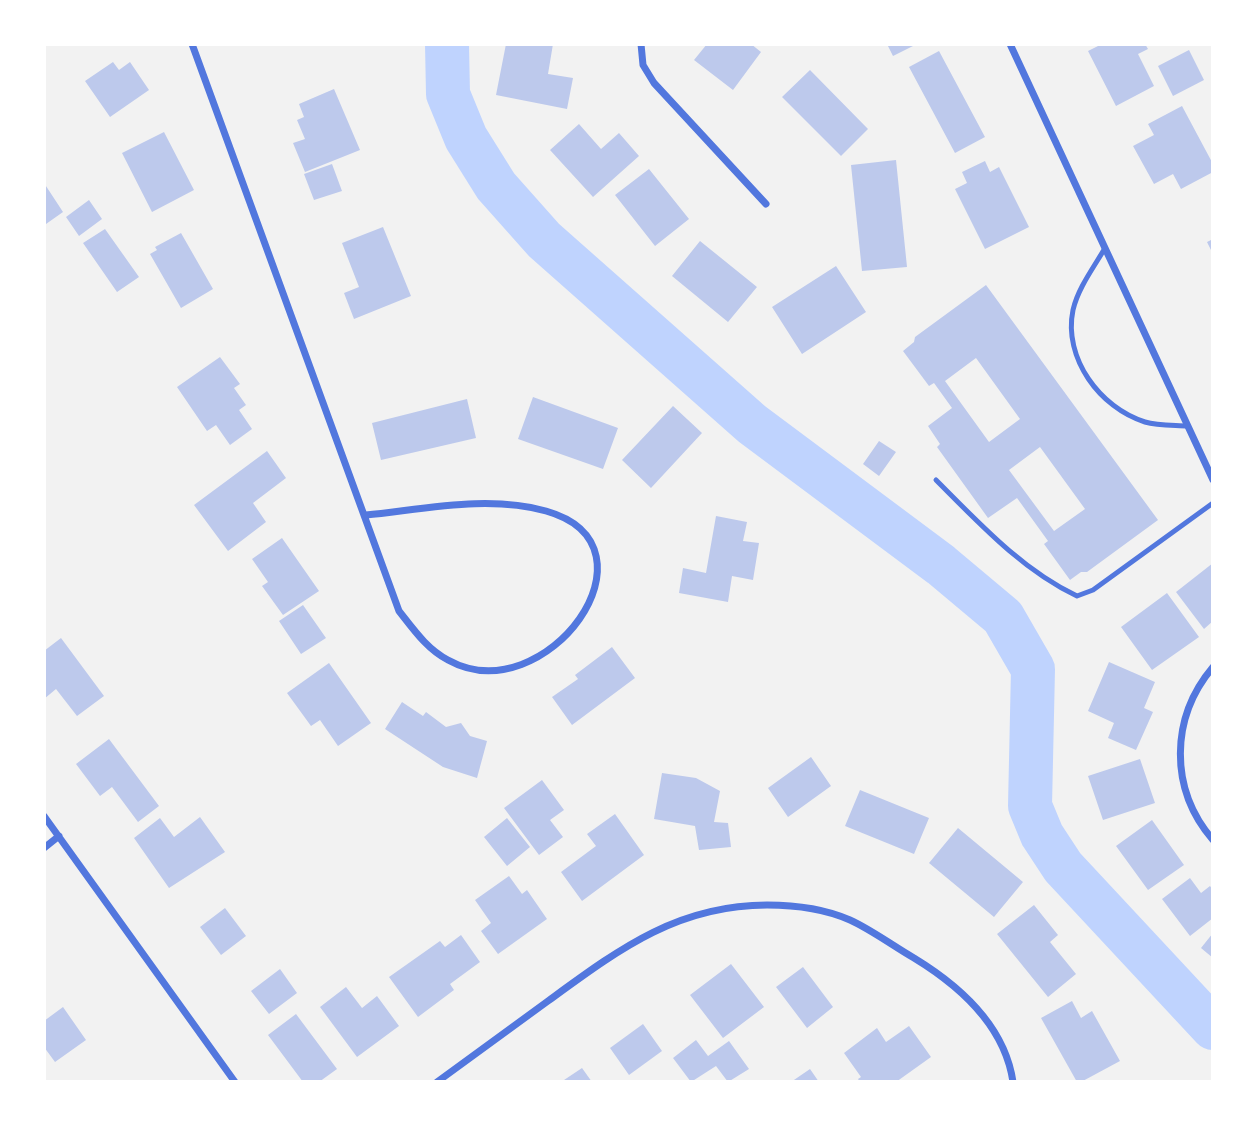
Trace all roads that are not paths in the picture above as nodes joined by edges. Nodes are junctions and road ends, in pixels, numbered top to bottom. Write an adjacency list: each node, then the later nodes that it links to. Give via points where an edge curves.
1 (192, 44): 10 (street)
2 (641, 44): 4 (street, via 643,65 654,83)
3 (1010, 44): 5 (street)
4 (766, 204)
5 (1105, 248): 6 (street); 6 (lane, via 1073,310 1077,358 1092,384 1117,409 1146,423)
6 (1188, 426): 8 (street)
7 (936, 480): 9 (lane, via 991,535 1052,584 1077,596 1093,590)
8 (1213, 480)
9 (1213, 503)
10 (366, 515): 10 (street, via 487,503 547,512 568,520 586,537 597,558 599,580 589,605 566,635 542,655 496,671 449,661 425,644 399,611)
11 (1213, 667): 14 (street, via 1187,705 1180,764 1191,806)
12 (44, 816): 13 (street)
13 (59, 836): 15 (street); 16 (street)
14 (1213, 840)
15 (44, 848)
16 (235, 1082)
17 (437, 1082): 18 (street, via 632,942 721,907 783,905 850,920 924,964 969,1000 995,1030 1010,1060)
18 (1013, 1082)

